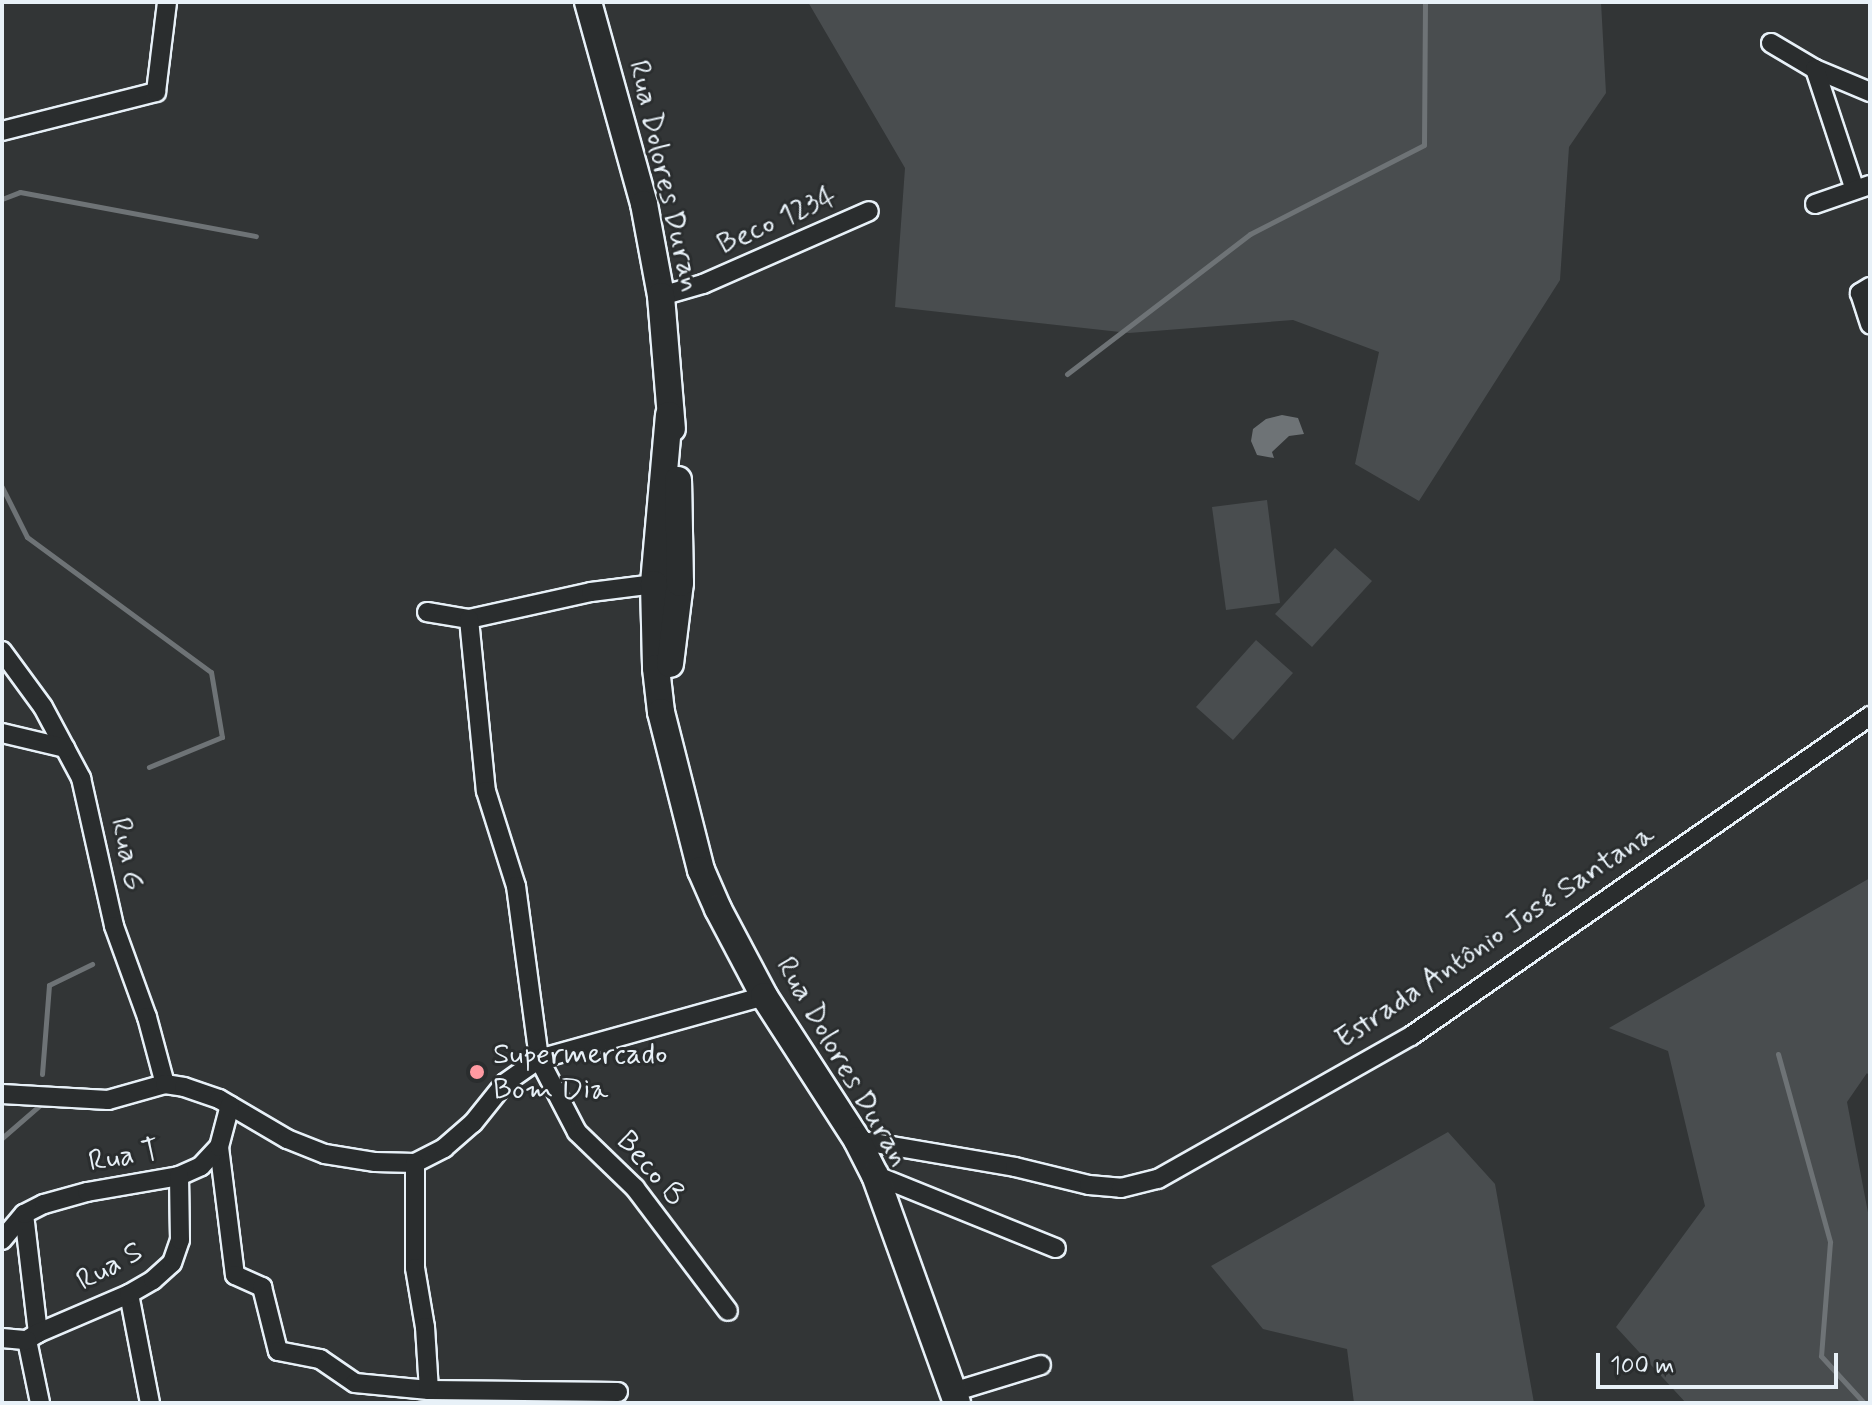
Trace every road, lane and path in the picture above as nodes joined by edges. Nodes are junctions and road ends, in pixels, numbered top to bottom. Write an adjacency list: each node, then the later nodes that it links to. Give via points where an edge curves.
1 (167, 2): 6 (street, via 156,92)
2 (588, 2): 11 (street, Rua Dolores Duran, via 644,204)
3 (1771, 43): 4 (street)
4 (1815, 69): 5 (street); 7 (street)
5 (1870, 92)
6 (2, 131)
7 (1863, 188): 8 (street)
8 (1815, 204)
9 (869, 211): 11 (street, Beco 1234, via 703,284)
10 (1870, 287): 12 (street, via 1860,293)
11 (661, 296): 13 (street, Rua Dolores Duran)
12 (1870, 324)
13 (671, 582): 15 (street, via 591,592); 20 (street, Rua Dolores Duran, via 656,668 661,712 701,870)
14 (427, 612): 15 (street)
15 (469, 619): 21 (street, Beco B, via 486,791 512,863)
16 (2, 651): 19 (street, Rua G, via 24,676)
17 (1870, 716): 25 (street, Estrada Antônio José Santana, via 1411,1036 1158,1179 1121,1188 1089,1185)
18 (2, 733): 19 (street)
19 (65, 748): 22 (street, Rua G, via 81,778 118,940)
20 (764, 996): 21 (street); 25 (street, Rua Dolores Duran)
21 (539, 1059): 27 (street, via 505,1083 473,1123 444,1148); 34 (street, Beco B, via 577,1132 635,1188)
22 (165, 1084): 23 (street, via 108,1100); 24 (street)
23 (2, 1094)
24 (230, 1105): 26 (street); 27 (street, via 287,1139 325,1154)
25 (857, 1140): 28 (street, Rua Dolores Duran)
26 (219, 1147): 29 (street, Rua T, via 201,1166); 38 (street, via 235,1275 262,1287 278,1351 320,1359 355,1383)
27 (415, 1163): 38 (street, via 415,1268)
28 (875, 1175): 32 (street); 40 (street, Rua Dolores Duran)
29 (179, 1176): 30 (street, Rua T, via 87,1192); 33 (street, Rua S, via 180,1240 172,1263)
30 (24, 1214): 31 (street); 35 (street)
31 (2, 1240)
32 (1056, 1248)
33 (129, 1294): 35 (street, Rua S); 42 (street)
34 (728, 1311)
35 (32, 1337): 36 (street, Rua S); 41 (street)
36 (2, 1338)
37 (1041, 1365): 40 (street)
38 (429, 1390): 39 (street)
39 (618, 1392)
40 (955, 1398)
41 (40, 1403)
42 (150, 1403)

